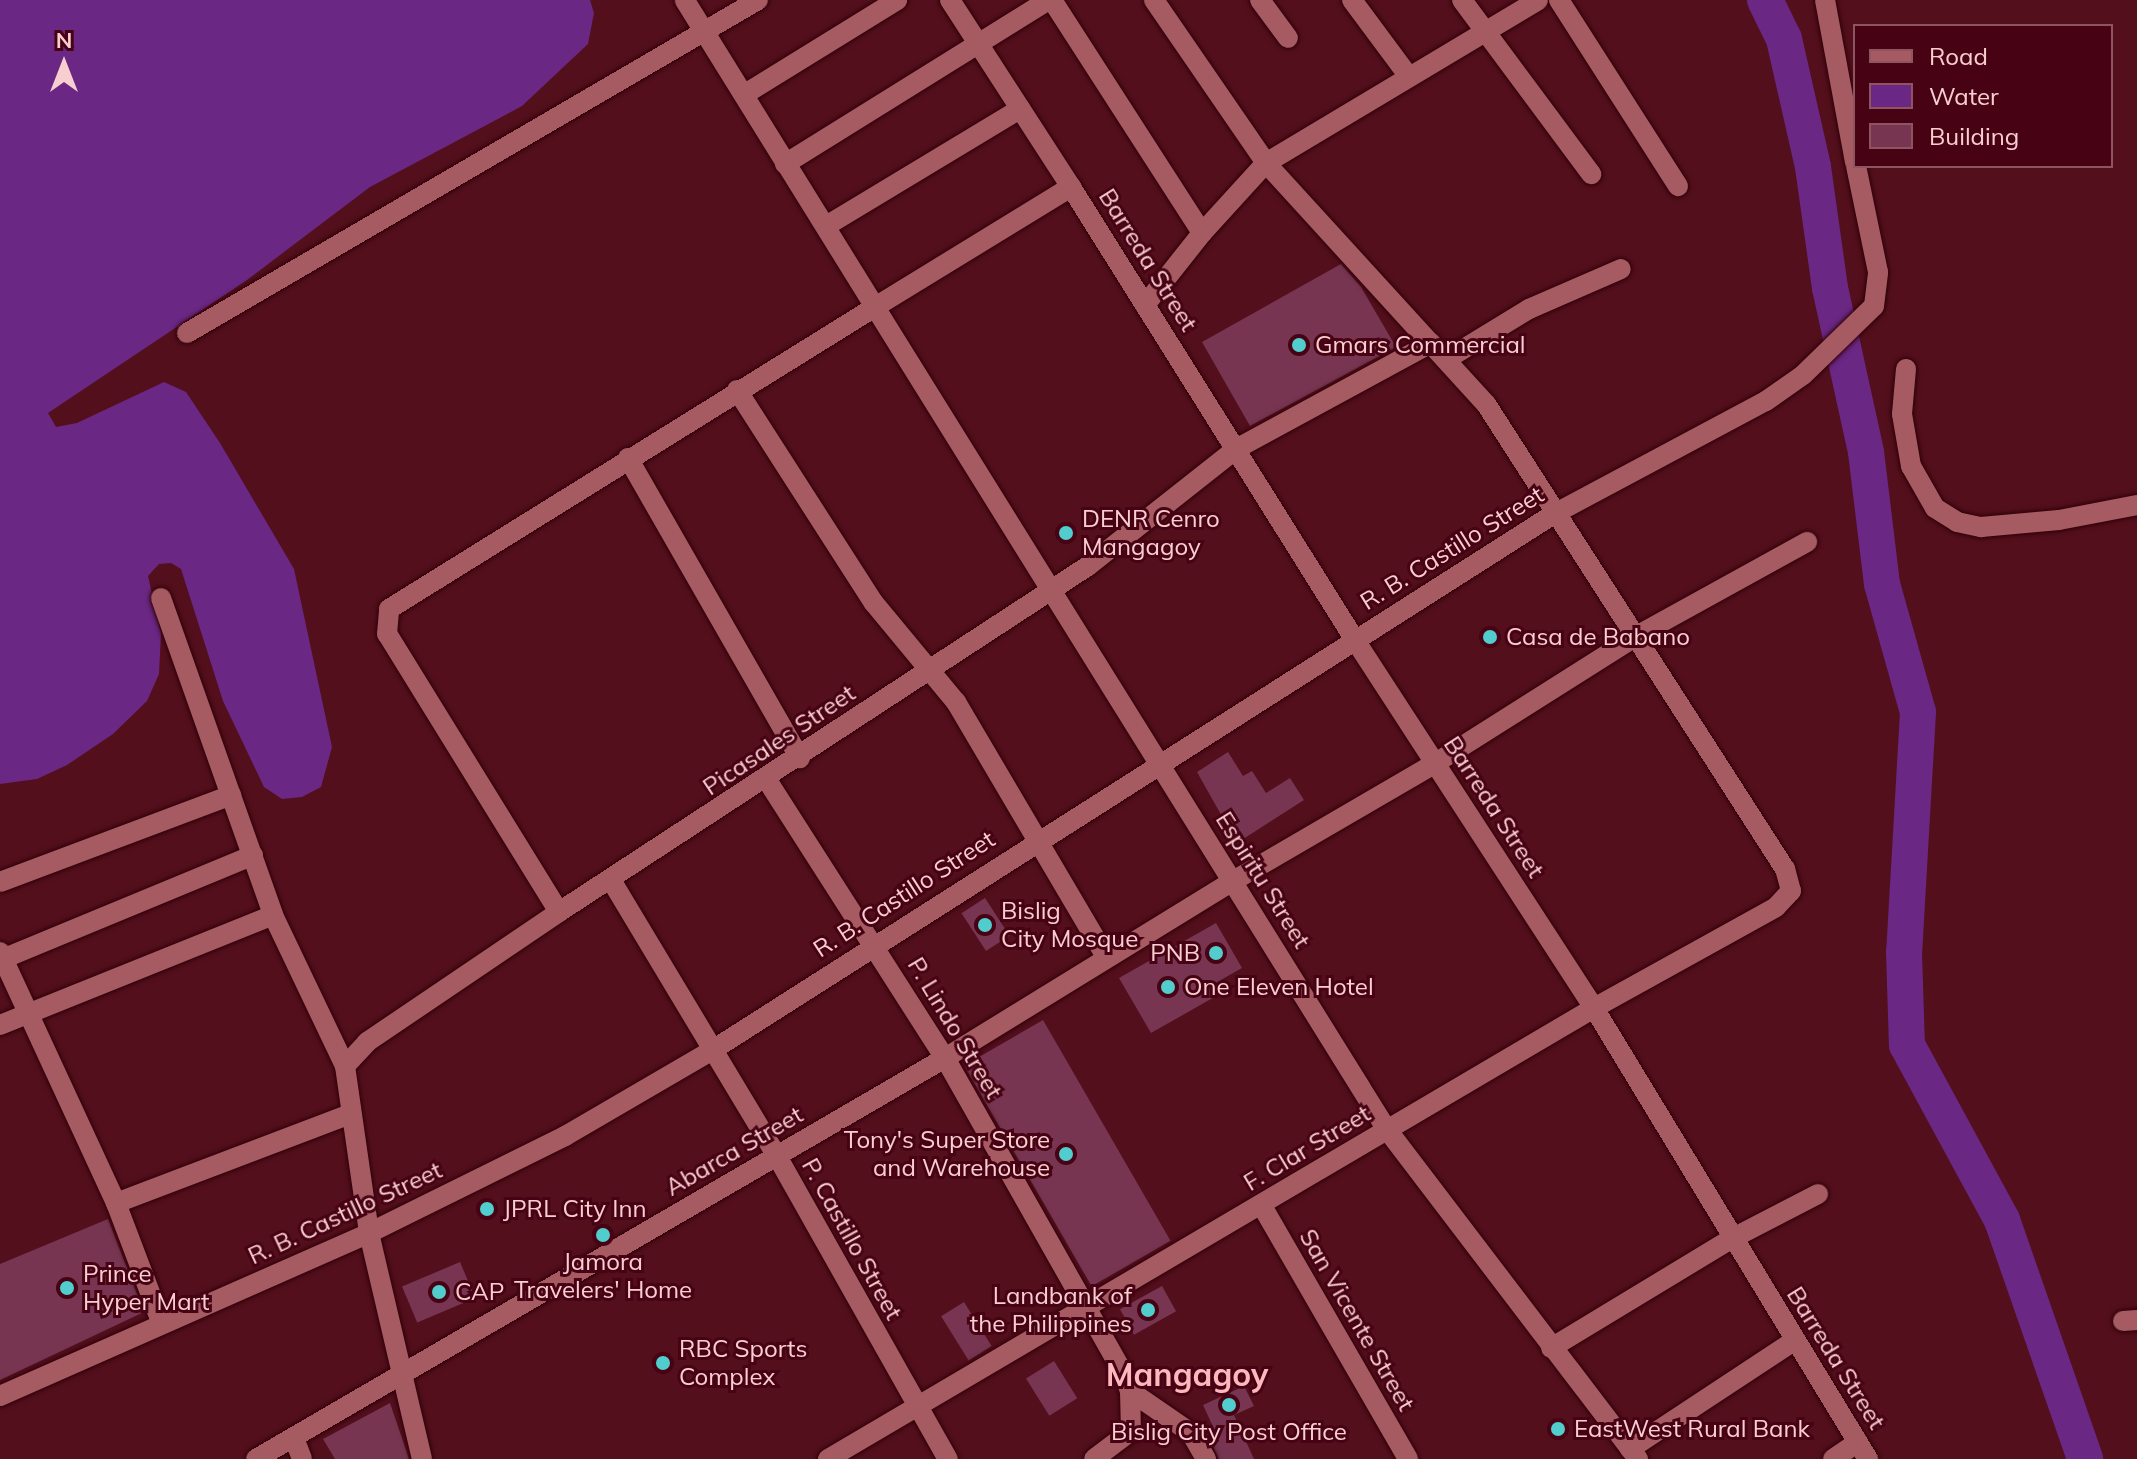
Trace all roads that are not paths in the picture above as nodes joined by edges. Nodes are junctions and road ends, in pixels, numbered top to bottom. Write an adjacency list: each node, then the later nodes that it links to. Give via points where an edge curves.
1 (685, 0): 13 (street, Espiritu Street)
2 (758, 0): 13 (street)
3 (897, 0): 18 (street)
4 (950, 0): 16 (street, Barreda Street)
5 (1050, 0): 16 (street); 28 (street)
6 (1154, 0): 21 (street)
7 (1260, 0): 15 (street)
8 (1352, 0): 17 (street)
9 (1462, 0): 14 (street)
10 (1538, 0): 14 (street)
11 (1559, 0): 25 (street)
12 (1825, 0): 20 (street)
13 (706, 33): 18 (street, Espiritu Street); 32 (street)
14 (1486, 35): 17 (street); 24 (street)
15 (1288, 38)
16 (978, 43): 19 (street, Barreda Street); 22 (street)
17 (1407, 74): 21 (street)
18 (745, 94): 22 (street, Espiritu Street)
19 (1020, 109): 26 (street, Barreda Street); 27 (street)
20 (1853, 148)
21 (1266, 163): 28 (street); 33 (street)
22 (785, 164): 27 (street, Espiritu Street)
23 (1857, 168): 40 (street, R. B. Castillo Street, via 1879,286 1874,306 1803,375 1766,401)
24 (1591, 174)
25 (1678, 186)
26 (1071, 187): 30 (street, Barreda Street); 31 (street)
27 (826, 226): 31 (street, Espiritu Street)
28 (1202, 233): 30 (street)
29 (1621, 269): 34 (street, via 1529,309)
30 (1145, 305): 37 (street, Barreda Street)
31 (875, 307): 36 (street); 42 (street, Espiritu Street)
32 (187, 333)
33 (1431, 343): 34 (street); 37 (street, Picasales Street)
34 (1447, 359): 40 (street, via 1486,404)
35 (1906, 369): 39 (street, via 1902,414 1911,466 1935,508 1957,522 1981,527 2059,520)
36 (737, 390): 38 (street); 46 (street, via 874,603)
37 (1236, 449): 42 (street, Picasales Street); 45 (street, Barreda Street)
38 (628, 458): 47 (street); 57 (street, via 396,601 386,622 387,634)
39 (2137, 505)
40 (1554, 514): 44 (street); 45 (street, R. B. Castillo Street)
41 (1807, 542): 44 (street, Abarca Street)
42 (1050, 592): 46 (street, Picasales Street); 48 (street, Espiritu Street)
43 (161, 598): 51 (street)
44 (1633, 638): 49 (street, Abarca Street); 62 (street, F. Clar Street, via 1785,869 1791,891 1776,907)
45 (1355, 640): 48 (street, R. B. Castillo Street); 49 (street, Barreda Street)
46 (930, 669): 47 (street, Picasales Street); 52 (street)
47 (800, 758): 50 (street, Picasales Street)
48 (1161, 763): 52 (street, R. B. Castillo Street); 55 (street, Espiritu Street)
49 (1434, 764): 55 (street, Abarca Street); 62 (street, Barreda Street)
50 (767, 780): 54 (street, Picasales Street); 59 (street, P. Lindo Street)
51 (231, 795): 53 (street); 56 (street)
52 (1040, 837): 59 (street, R. B. Castillo Street); 61 (street)
53 (253, 855): 58 (street); 60 (street)
54 (611, 880): 57 (street, Picasales Street); 65 (street, P. Castillo Street)
55 (1233, 881): 61 (street, Abarca Street); 69 (street, Espiritu Street)
56 (0, 882)
57 (559, 912): 67 (street, Picasales Street, via 367,1042)
58 (273, 915): 63 (street); 67 (street)
59 (874, 943): 65 (street, R. B. Castillo Street); 66 (street, P. Lindo Street)
60 (1, 957): 63 (street)
61 (1106, 957): 66 (street, Abarca Street)
62 (1594, 1008): 69 (street, F. Clar Street); 75 (street, Barreda Street)
63 (27, 1014): 64 (street); 72 (street)
64 (0, 1025)
65 (711, 1051): 70 (street, P. Castillo Street); 74 (street, R. B. Castillo Street, via 565,1136)
66 (945, 1058): 70 (street, Abarca Street); 76 (street, P. Lindo Street)
67 (345, 1066): 68 (street)
68 (348, 1115): 72 (street); 74 (street)
69 (1387, 1130): 73 (street, F. Clar Street); 79 (street, Espiritu Street)
70 (777, 1156): 80 (street, Abarca Street); 83 (street, P. Castillo Street)
71 (1818, 1194): 75 (street)
72 (116, 1203): 77 (street)
73 (1262, 1206): 76 (street, F. Clar Street); 94 (street, San Vicente Street)
74 (369, 1233): 77 (street, R. B. Castillo Street); 80 (street)
75 (1731, 1239): 78 (street, Barreda Street); 79 (street)
76 (1084, 1310): 81 (street, P. Lindo Street); 83 (street, F. Clar Street)
77 (162, 1324): 82 (street, R. B. Castillo Street)
78 (1794, 1341): 85 (street, Barreda Street); 86 (street)
79 (1551, 1348): 86 (street, Espiritu Street)
80 (401, 1374): 84 (street, Abarca Street); 89 (street)
81 (1130, 1391): 92 (street, via 1131,1431); 93 (street, via 1191,1433)
82 (0, 1396)
83 (917, 1408): 90 (street, F. Clar Street); 91 (street, P. Castillo Street)
84 (294, 1438): 87 (street, Abarca Street); 88 (street)
85 (1863, 1450): 95 (street)
86 (1634, 1454)
87 (256, 1459)
88 (302, 1459)
89 (422, 1459)
90 (828, 1459)
91 (948, 1459)
92 (1094, 1459)
93 (1206, 1459)
94 (1408, 1459)
95 (1833, 1459)

